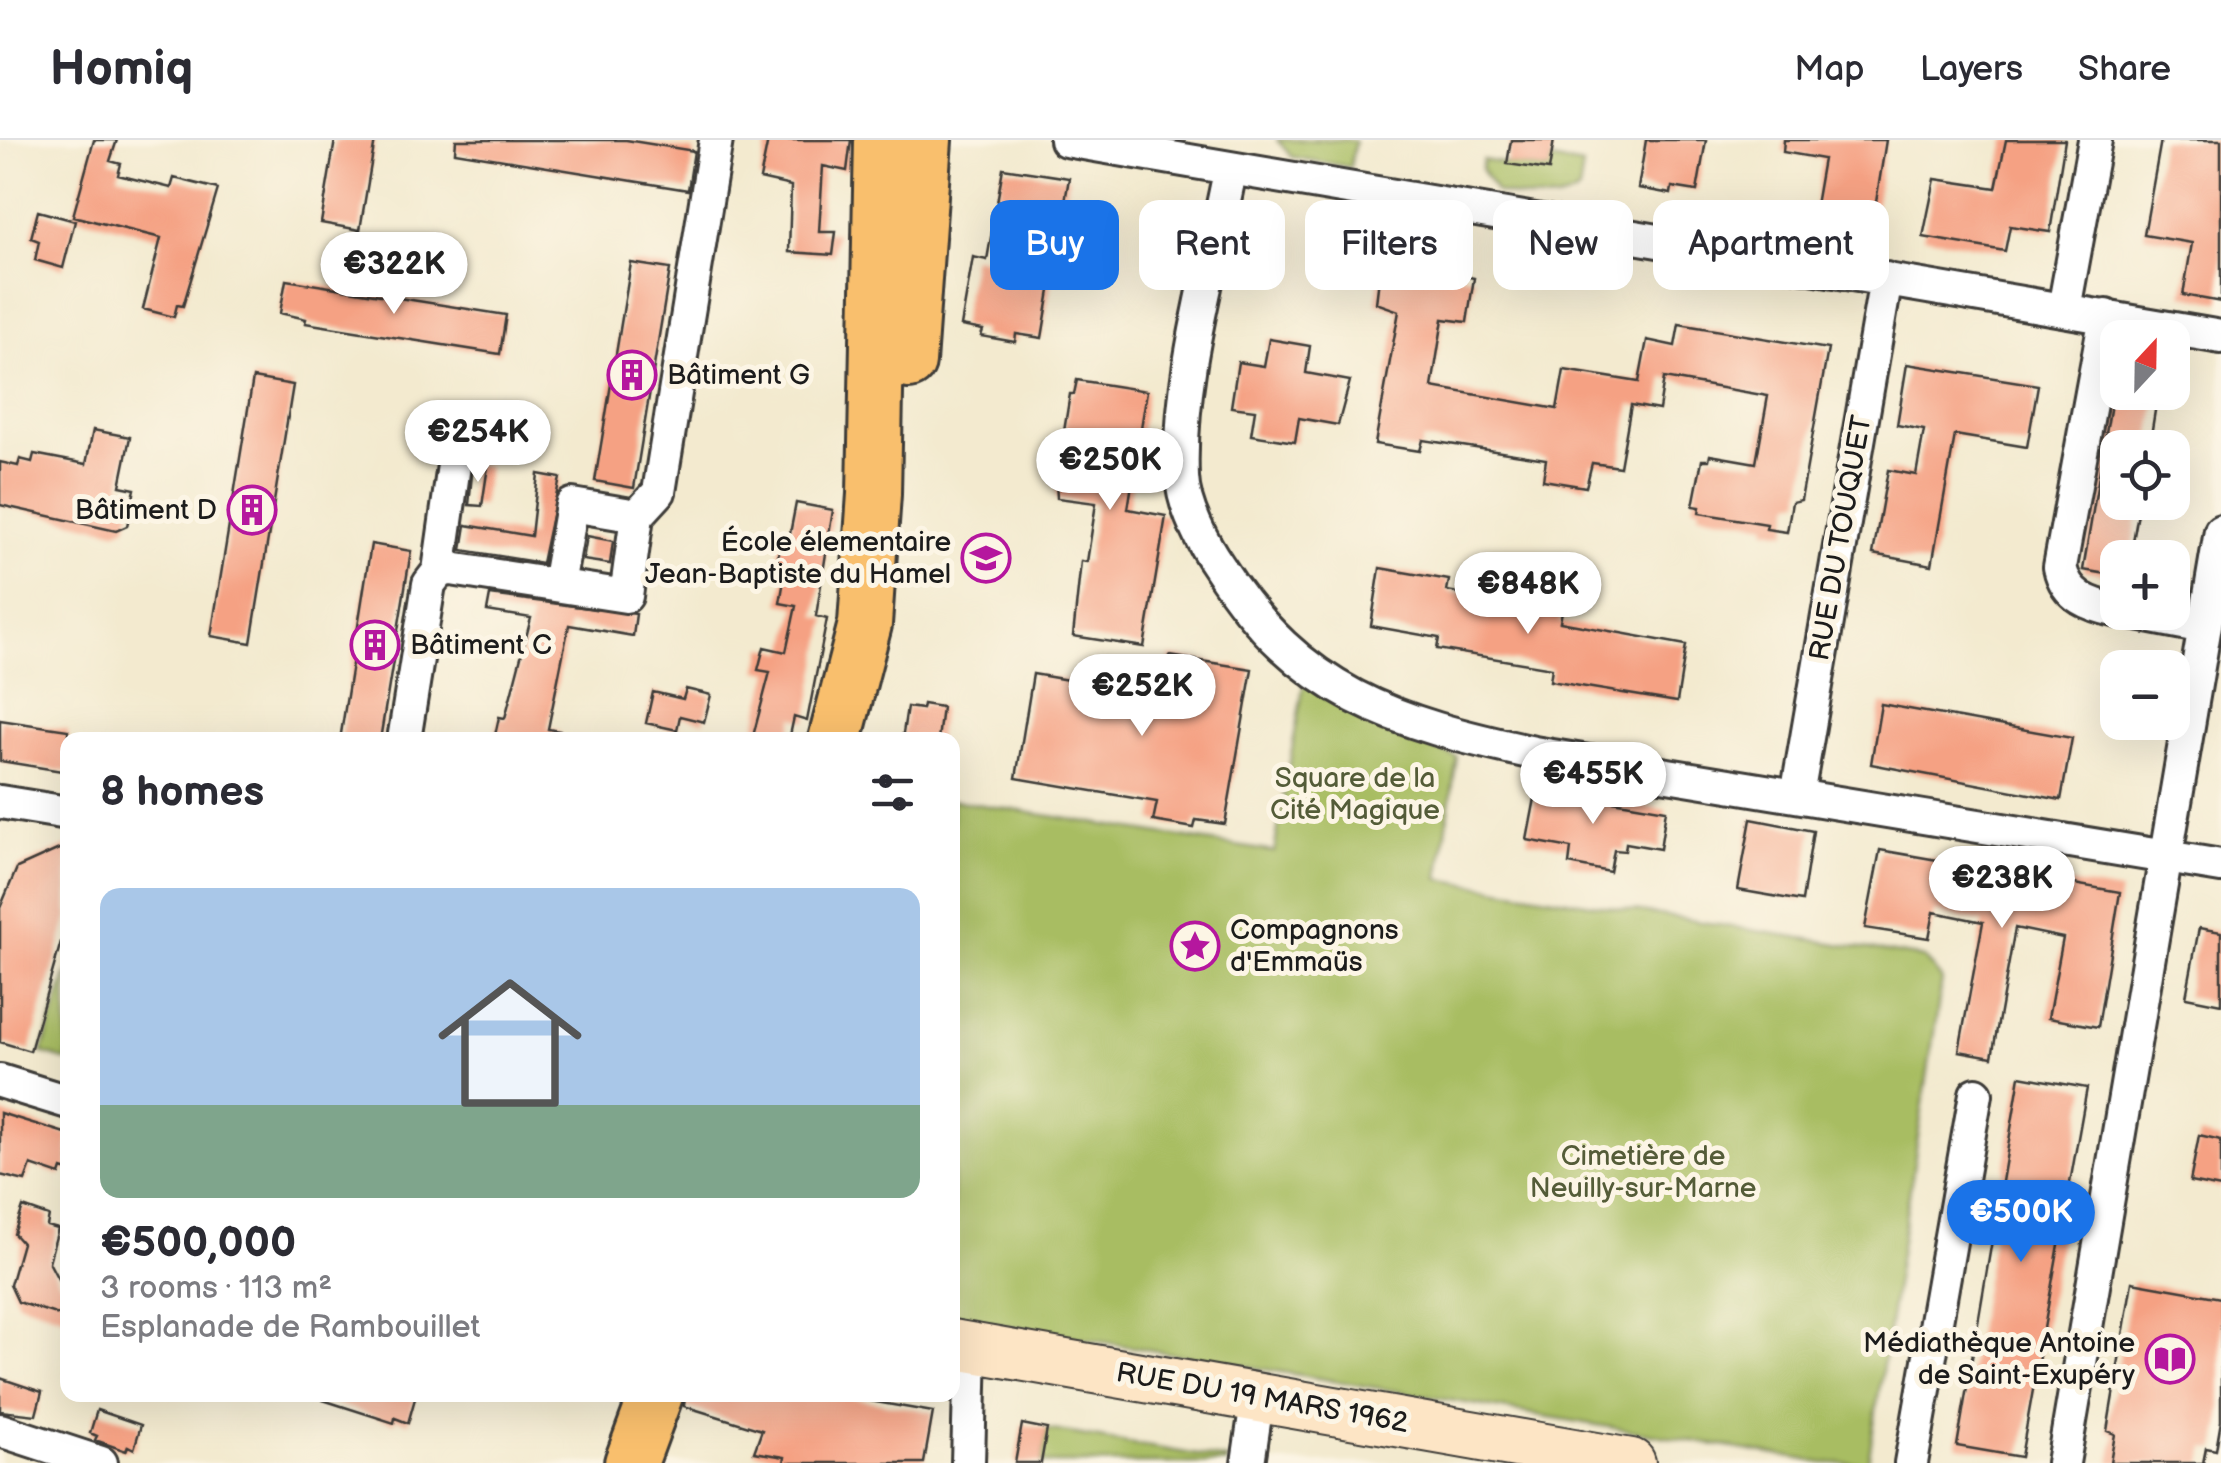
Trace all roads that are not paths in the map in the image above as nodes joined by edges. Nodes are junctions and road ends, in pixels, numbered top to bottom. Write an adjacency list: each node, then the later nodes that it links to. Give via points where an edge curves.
1 (716, 140): 14 (street, via 660,492)
2 (881, 140): 22 (main road, via 865,624)
3 (925, 140): 23 (main road, via 891,583)
4 (1066, 140): 6 (street)
5 (2095, 140): 10 (street)
6 (1230, 170): 7 (street); 24 (street, via 1184,401 1182,482 1206,547 1242,604 1328,684 1424,729 1534,754)
7 (1653, 240)
8 (1889, 280): 10 (street)
9 (1884, 290): 24 (street, RUE DU TOUQUET)
10 (2064, 309): 11 (street)
11 (2106, 316): 12 (street); 18 (street, via 2060,568 2063,584 2076,596)
12 (2221, 337)
13 (454, 465): 16 (street)
14 (637, 516): 17 (street, via 572,506); 17 (street, via 626,596)
15 (2221, 531): 20 (street)
16 (439, 571): 17 (street); 21 (street, via 430,584)
17 (558, 586)
18 (2100, 605)
19 (2190, 624): 20 (street)
20 (2204, 627): 27 (street)
21 (405, 732)
22 (837, 732)
23 (865, 732)
24 (1797, 796): 27 (street)
25 (0, 802): 26 (street)
26 (60, 812)
27 (2167, 856): 28 (street); 44 (street)
28 (2221, 866)
29 (0, 1081): 31 (street)
30 (1976, 1094): 43 (street)
31 (60, 1100)
32 (962, 1346): 33 (street, RUE DU 19 MARS 1962); 40 (street)
33 (1258, 1395): 41 (street); 42 (street, RUE DU 19 MARS 1962)
34 (619, 1402): 38 (main road)
35 (653, 1402): 39 (main road)
36 (0, 1430): 37 (street)
37 (101, 1463)
38 (606, 1463)
39 (631, 1463)
40 (968, 1463)
41 (1248, 1463)
42 (1630, 1463)
43 (1911, 1463)
44 (2063, 1463)

